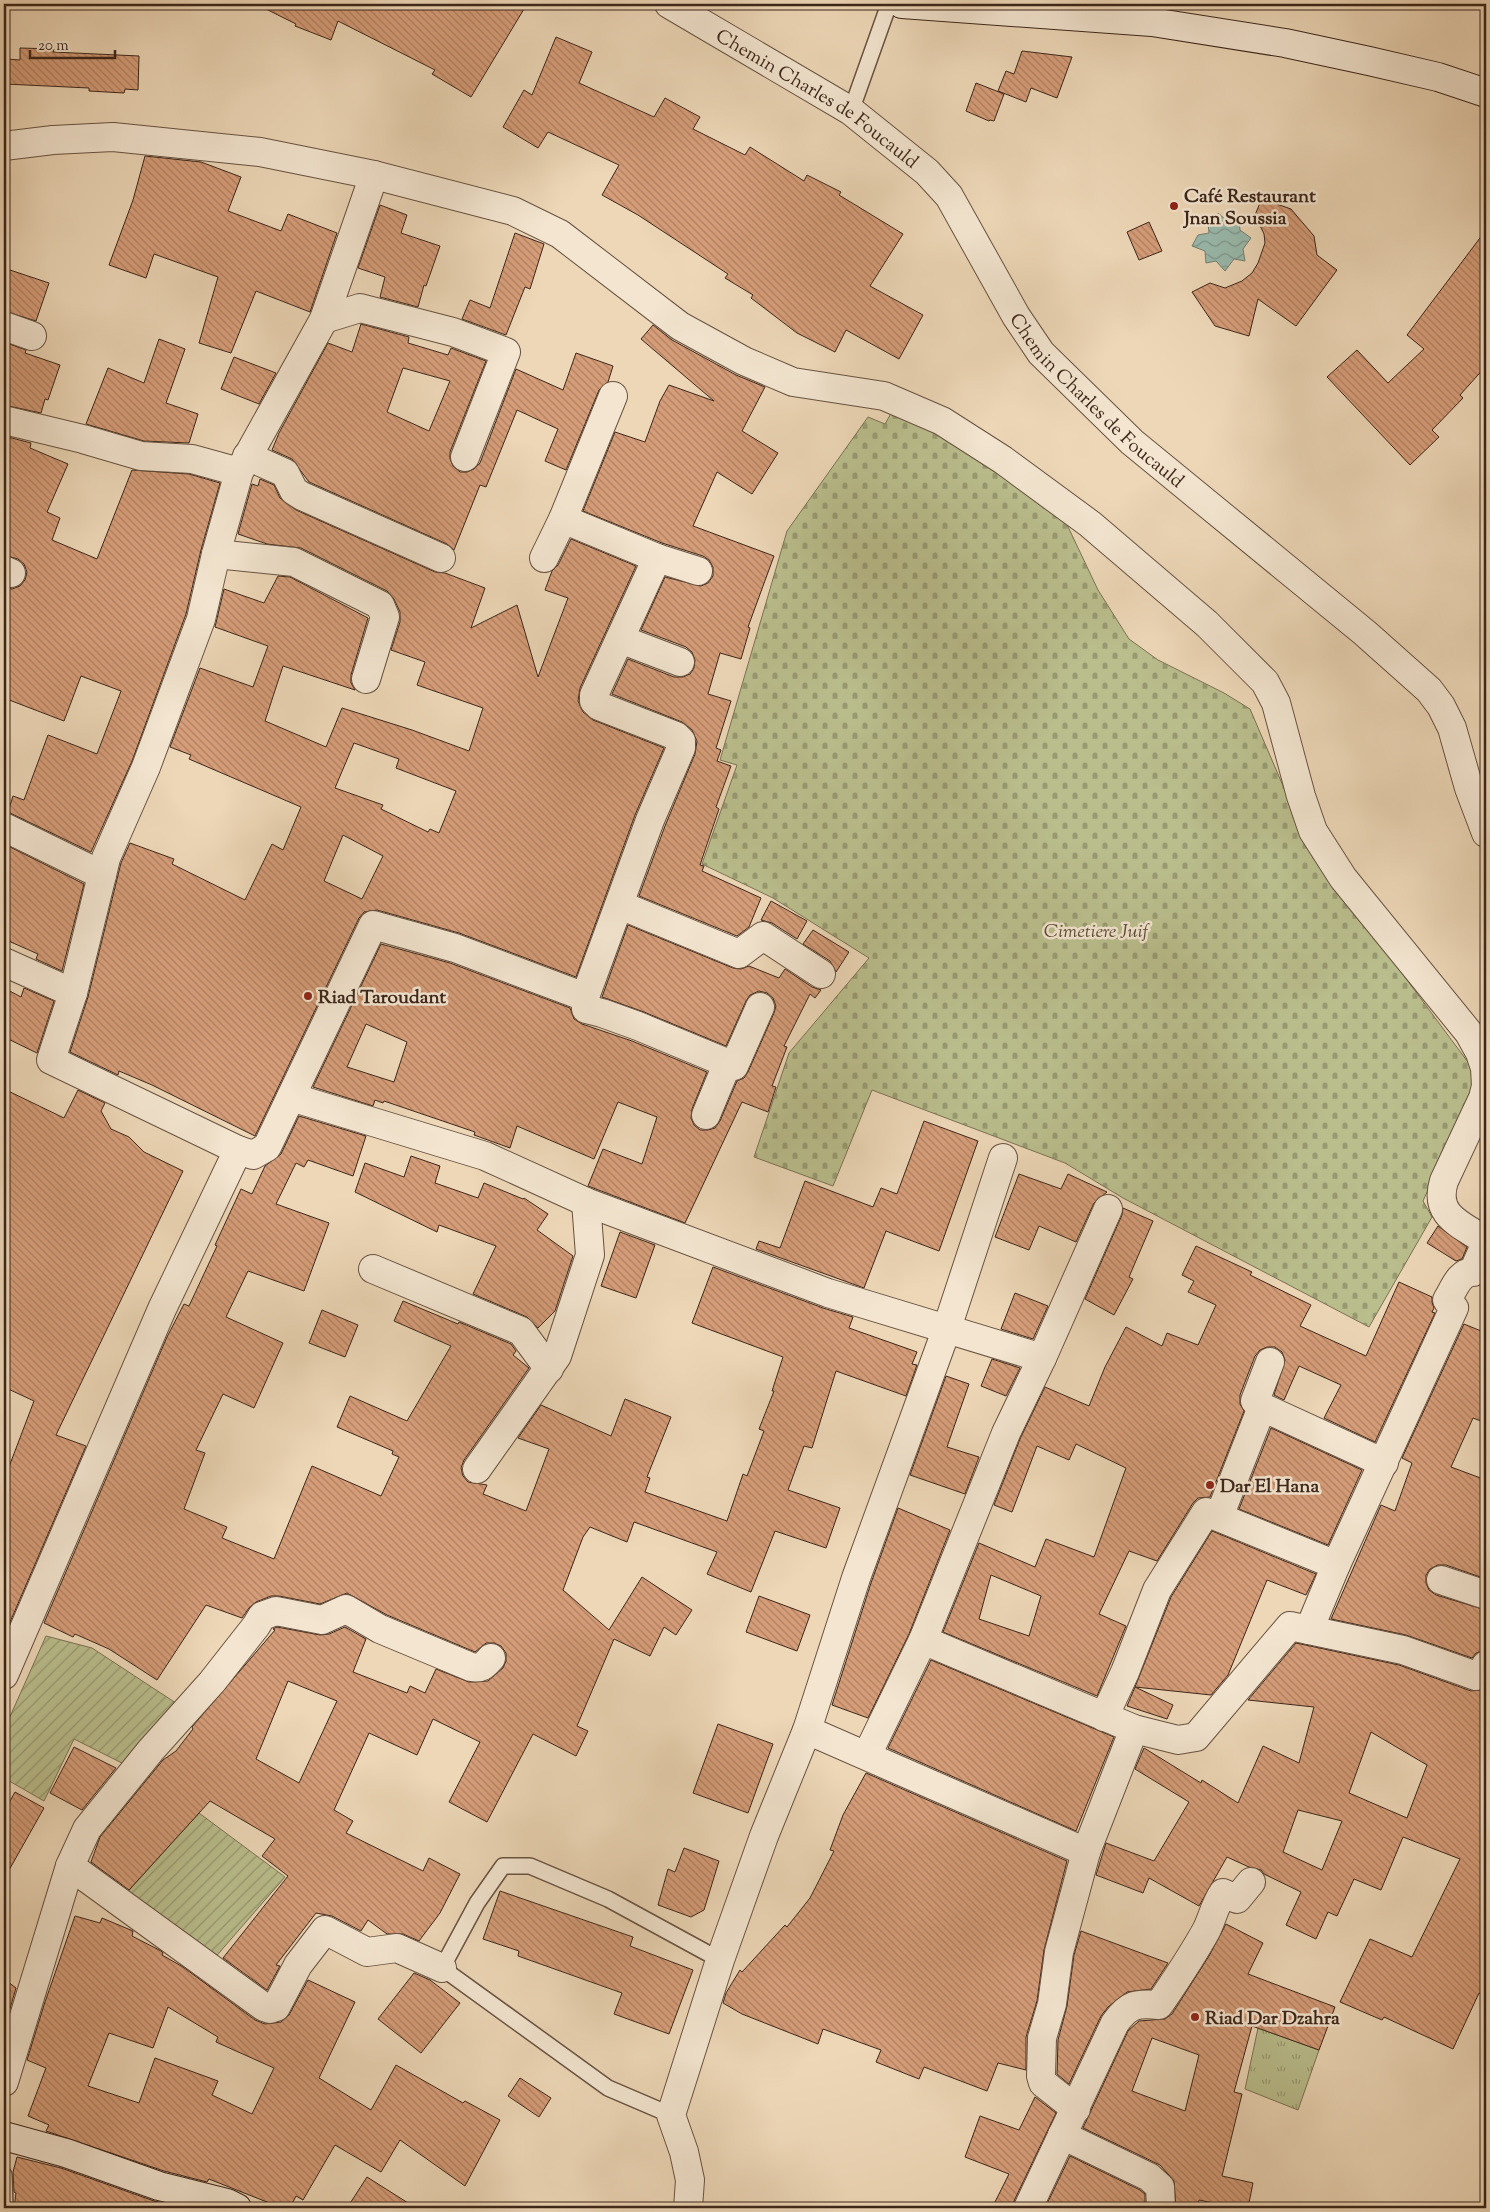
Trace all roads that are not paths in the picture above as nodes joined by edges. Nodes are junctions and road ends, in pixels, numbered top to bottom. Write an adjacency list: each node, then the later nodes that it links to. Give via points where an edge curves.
1 (669, 4): 5 (street, Chemin Charles de Foucauld)
2 (889, 4): 5 (lane)
3 (902, 4): 4 (street, via 1152,22 1285,43 1438,77)
4 (1486, 93)
5 (851, 111): 25 (street, Chemin Charles de Foucauld, via 927,172 949,196 1016,316 1041,353 1132,442 1365,633 1429,690 1452,728)
6 (4, 146): 7 (street, via 113,137 260,152)
7 (374, 175): 8 (street); 40 (street, via 513,211 560,234 680,326 744,361 793,382 884,396 942,420 1090,524 1207,624 1265,682 1276,703 1313,831 1328,855 1463,1026 1480,1053 1485,1068 1483,1098 1444,1181 1440,1202 1454,1220)
8 (324, 319): 13 (street, via 360,308 453,332 506,352); 14 (street)
9 (4, 326): 10 (street)
10 (32, 336)
11 (613, 396): 15 (street)
12 (4, 420): 14 (street, via 141,456)
13 (465, 457)
14 (243, 464): 16 (street); 17 (street, via 285,473 294,491 302,496)
15 (563, 519): 18 (street); 19 (street)
16 (216, 554): 23 (street, via 294,562 380,605 385,616); 26 (street, via 203,611 184,667 146,767 106,858)
17 (441, 558)
18 (544, 558)
19 (657, 558): 20 (street); 21 (street)
20 (698, 571)
21 (620, 639): 22 (street); 27 (street, via 594,701 681,741)
22 (680, 662)
23 (366, 679)
24 (4, 827): 26 (street)
25 (1486, 833)
26 (102, 875): 30 (street)
27 (620, 905): 29 (street, via 739,954 763,936); 31 (street)
28 (4, 962): 30 (street)
29 (821, 974)
30 (73, 993): 36 (street, via 50,1060)
31 (585, 997): 33 (street, via 586,1009 602,1012); 34 (street, via 455,948 372,925)
32 (760, 1007): 33 (street, via 734,1066)
33 (728, 1062): 35 (street)
34 (291, 1097): 36 (street, via 267,1147 253,1155); 38 (street, via 485,1156)
35 (706, 1116)
36 (238, 1150): 57 (street, via 162,1309)
37 (1003, 1158): 42 (street)
38 (586, 1202): 42 (street, via 828,1293); 45 (street, via 590,1255 557,1356)
39 (1108, 1209): 43 (street)
40 (1486, 1242): 47 (street, via 1473,1272 1461,1274 1447,1300 1454,1308)
41 (373, 1268): 45 (street, via 521,1331)
42 (947, 1328): 43 (street); 59 (street, via 856,1578)
43 (1042, 1358): 54 (street, via 1006,1433)
44 (1270, 1362): 46 (street, via 1255,1401)
45 (549, 1369): 48 (street)
46 (1262, 1407): 47 (street); 49 (street)
47 (1384, 1463): 50 (street)
48 (477, 1469)
49 (1219, 1517): 50 (street); 58 (street, via 1206,1512 1157,1590)
50 (1336, 1565): 53 (street)
51 (1441, 1580): 52 (street)
52 (1486, 1595)
53 (1309, 1630): 56 (street, via 1403,1650 1476,1676 1483,1673); 60 (street, via 1290,1626 1196,1737 1178,1740)
54 (923, 1640): 58 (street); 61 (street)
55 (492, 1658): 63 (street, via 484,1666 471,1667 380,1629 346,1609 322,1620 276,1610 262,1616 212,1682 87,1829)
56 (1486, 1665)
57 (4, 1675)
58 (1104, 1717): 60 (street)
59 (808, 1730): 61 (street); 65 (street, via 764,1836)
60 (1134, 1730): 62 (street)
61 (867, 1755): 62 (street)
62 (1086, 1852): 68 (street, via 1059,1952 1052,2004 1042,2038 1041,2062 1043,2083)
63 (70, 1866): 66 (street, via 270,2009 276,2007 298,1964 325,1930 367,1952 397,1948); 67 (street)
64 (1251, 1882): 68 (street, via 1237,1899 1223,1894 1208,1927 1159,2005 1135,2004 1121,2016)
65 (720, 1960): 66 (lane, via 608,1899 530,1866 503,1866 477,1903); 69 (street)
66 (442, 1968): 69 (lane, via 608,2088)
67 (4, 2082)
68 (1076, 2109): 70 (street)
69 (671, 2115): 75 (street, via 690,2180)
70 (1062, 2135): 76 (street); 77 (street, via 1149,2177 1160,2187)
71 (4, 2136): 74 (street)
72 (4, 2175): 73 (lane)
73 (5, 2208)
74 (237, 2208)
75 (688, 2208)
76 (1028, 2208)
77 (1161, 2208)

